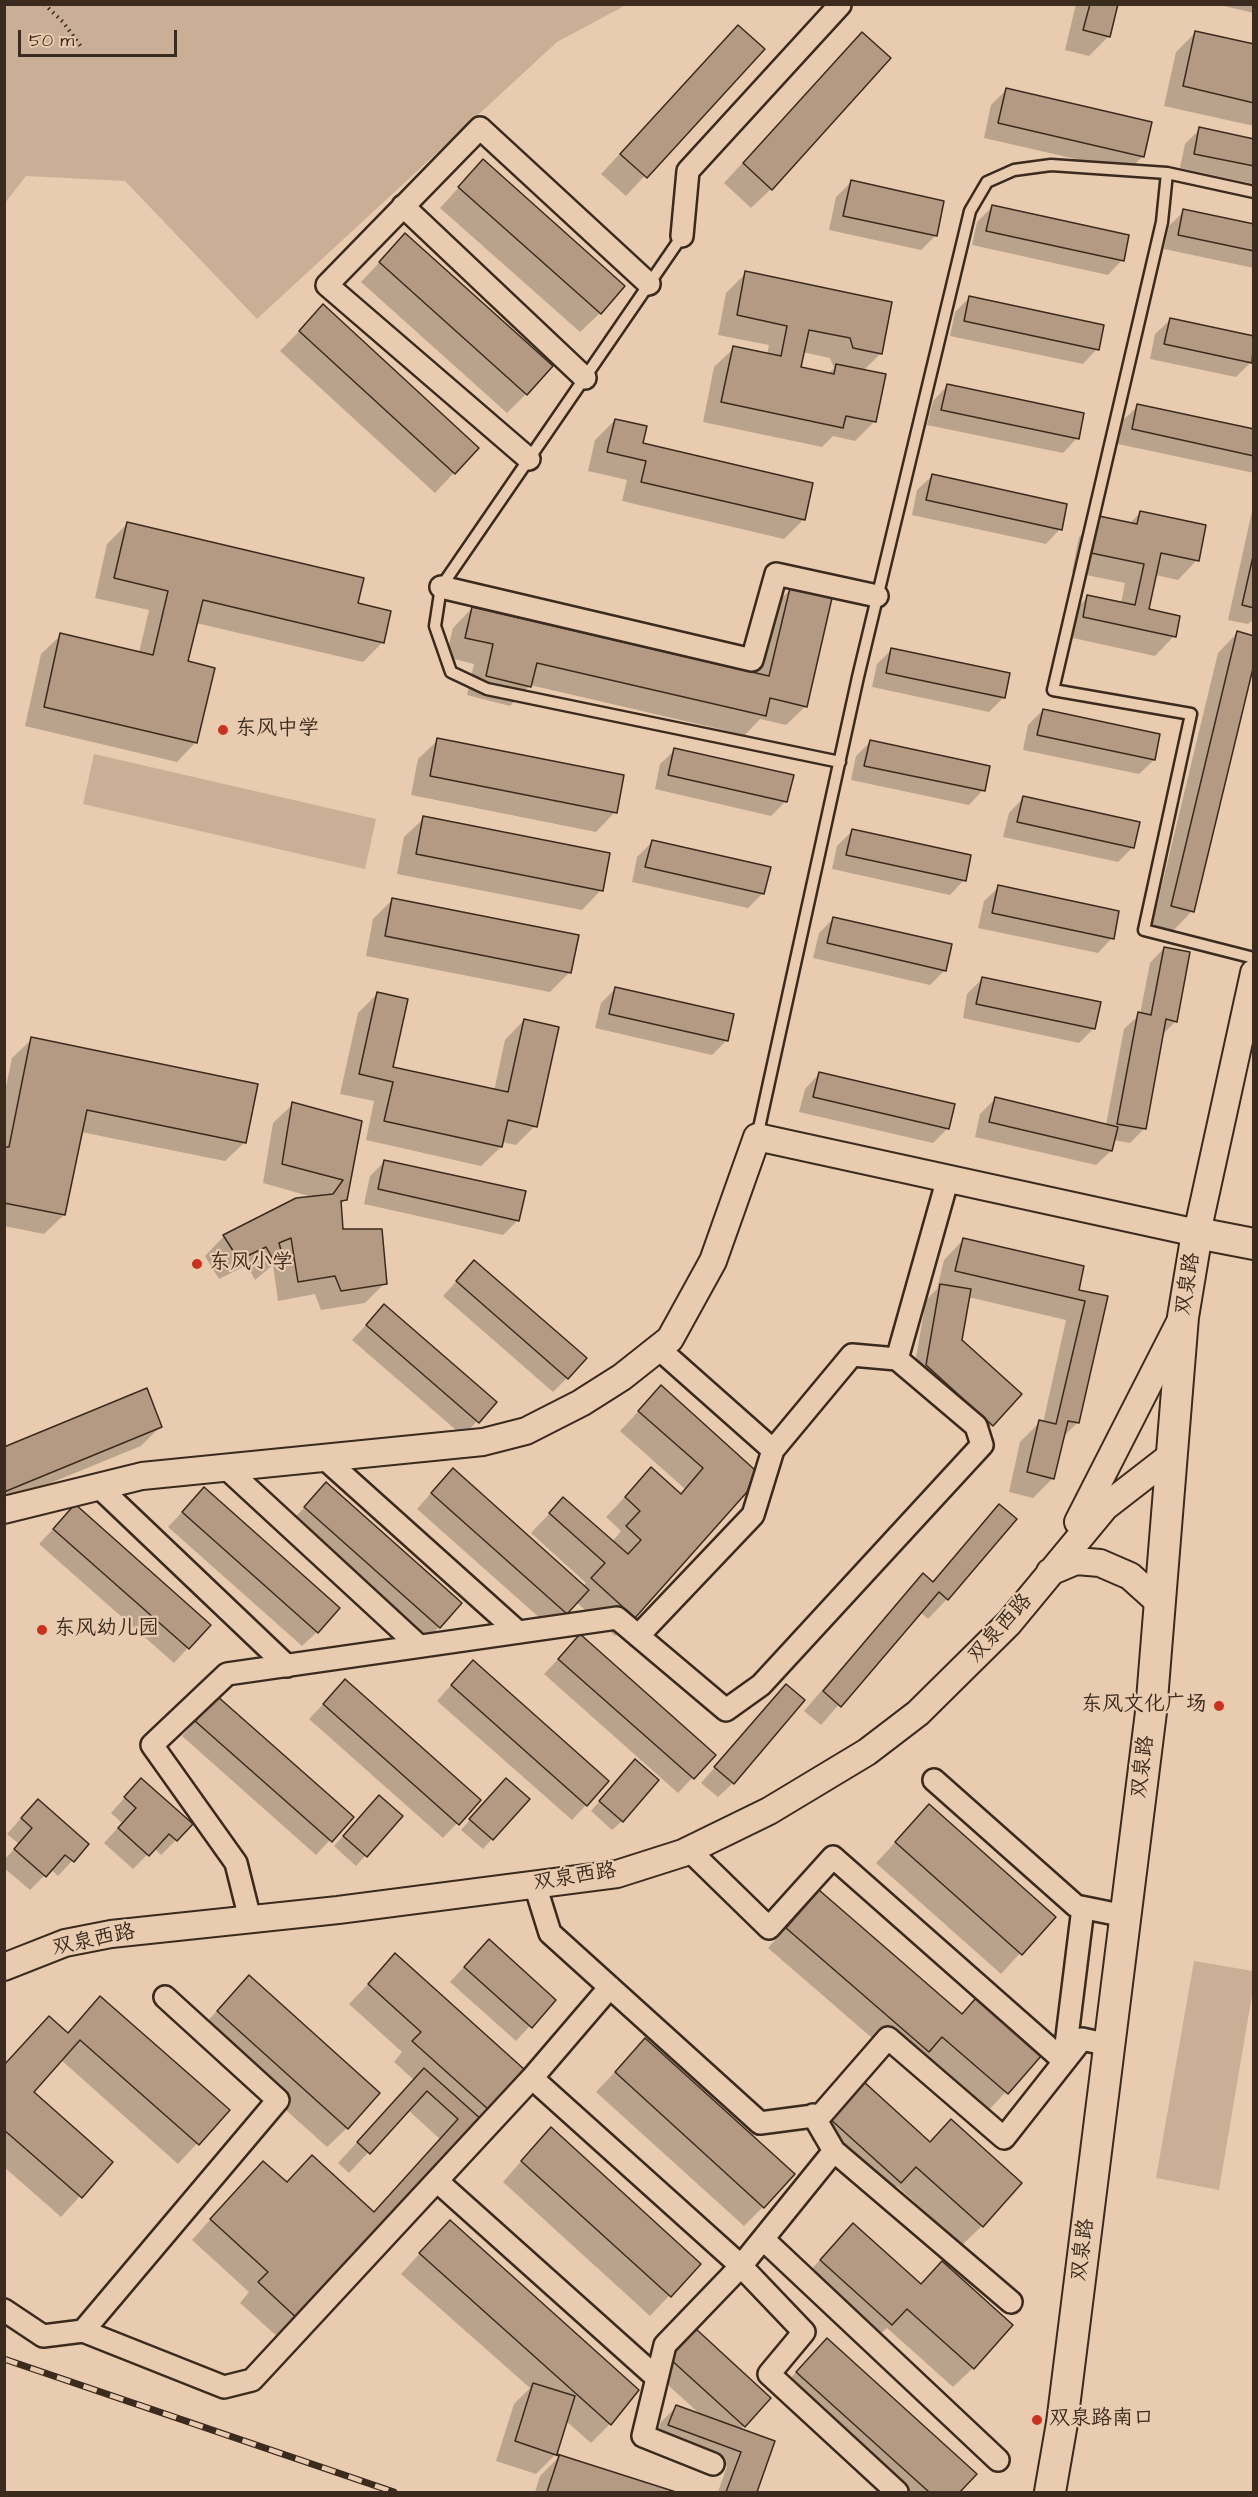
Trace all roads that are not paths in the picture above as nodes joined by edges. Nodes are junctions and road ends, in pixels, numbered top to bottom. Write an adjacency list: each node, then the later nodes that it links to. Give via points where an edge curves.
1 (840, 5): 5 (street, via 688,171)
2 (1167, 173): 3 (lane); 10 (lane, via 1051,165 1014,170 987,182 970,211 957,256); 12 (lane, via 1162,222 1053,690 1191,714 1144,930)
3 (1254, 192)
4 (403, 206): 6 (street, via 480,128); 7 (street); 8 (street, via 327,285)
5 (682, 236): 6 (lane)
6 (649, 284): 7 (lane)
7 (585, 378): 8 (lane)
8 (529, 459): 9 (lane)
9 (441, 586): 10 (street, via 752,660 776,574); 11 (lane, via 435,626 451,672 487,689)
10 (877, 596): 11 (lane)
11 (840, 762): 14 (lane)
12 (1254, 958)
13 (1254, 973): 16 (street, 双泉路)
14 (757, 1137): 15 (street); 19 (street, via 713,1261 670,1339)
15 (948, 1178): 16 (street); 20 (street)
16 (1197, 1233): 17 (main road); 18 (main road, 双泉路)
17 (1254, 1244)
18 (1183, 1317): 22 (main road, 双泉路); 27 (street, 双泉西路)
19 (658, 1348): 21 (street); 23 (street, via 581,1403 526,1431 483,1442)
20 (897, 1359): 21 (street, via 852,1355); 30 (street, via 976,1426 982,1445 761,1685 726,1710)
21 (773, 1450): 30 (street, via 753,1515)
22 (1172, 1455): 27 (street, 双泉西路, via 1105,1507); 28 (main road, 双泉路)
23 (323, 1457): 24 (street); 29 (street)
24 (225, 1467): 25 (street, via 142,1476); 31 (street)
25 (99, 1487): 26 (street); 32 (street)
26 (4, 1510)
27 (1050, 1572): 28 (street, via 1076,1561 1100,1563 1130,1576); 34 (street, 双泉西路, via 1009,1623 918,1713 867,1752 769,1811)
28 (1160, 1603): 37 (main road, 双泉路, via 1151,1712)
29 (518, 1632): 30 (street, via 617,1618); 31 (street)
30 (638, 1636)
31 (419, 1646): 32 (street)
32 (287, 1666): 38 (street, via 227,1674 152,1745 236,1863)
33 (934, 1780): 36 (street, via 1076,1906)
34 (689, 1850): 35 (street, 双泉西路, via 617,1874); 43 (street, via 769,1928 833,1857)
35 (535, 1885): 38 (street, 双泉西路); 40 (street, via 550,1933)
36 (1083, 1908): 37 (street); 43 (street)
37 (1125, 1916): 42 (main road, 双泉路)
38 (250, 1919): 39 (street, 双泉西路, via 111,1934 65,1943)
39 (4, 1966)
40 (610, 1987): 44 (street); 45 (street, via 760,2123)
41 (165, 1997): 52 (street, via 278,2100)
42 (1109, 2045): 43 (street, via 1082,2039); 57 (main road, 双泉路)
43 (1064, 2061): 45 (street, via 1004,2138 888,2038 821,2115)
44 (532, 2078): 47 (street); 49 (street)
45 (813, 2115): 46 (street)
46 (834, 2151): 48 (street); 50 (street)
47 (437, 2181): 52 (street, via 252,2380 224,2387); 53 (street)
48 (763, 2239): 49 (street); 54 (street)
49 (741, 2266): 53 (street, via 665,2346); 56 (street, via 804,2332 769,2374)
50 (1011, 2302)
51 (4, 2310): 52 (street, via 43,2336)
52 (83, 2331)
53 (657, 2378): 55 (street, via 643,2436)
54 (998, 2460)
55 (713, 2464)
56 (897, 2493)
57 (1050, 2493)

